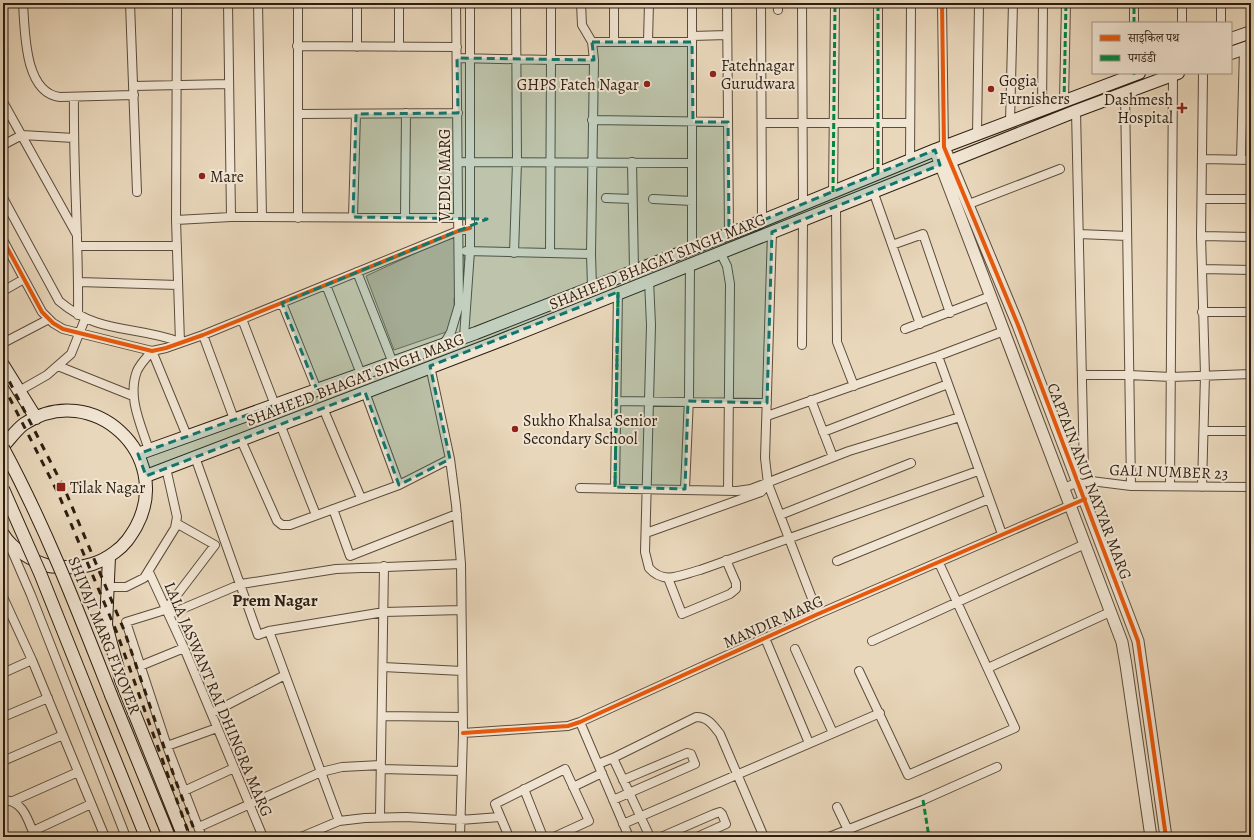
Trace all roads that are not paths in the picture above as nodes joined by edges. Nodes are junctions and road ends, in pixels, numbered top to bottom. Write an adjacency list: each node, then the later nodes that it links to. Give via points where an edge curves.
1 (23, 3): 60 (street, via 26,50 38,80 45,92 52,96)
2 (130, 3): 57 (street)
3 (176, 3): 56 (street)
4 (228, 3): 55 (street)
5 (258, 3): 112 (street)
6 (298, 3): 41 (street)
7 (357, 3): 42 (street)
8 (399, 3): 43 (street)
9 (456, 3): 44 (street, VEDIC MARG)
10 (470, 3): 48 (street, VEDIC MARG)
11 (516, 3): 49 (street)
12 (551, 3): 50 (street)
13 (581, 3): 39 (street, via 582,25)
14 (614, 3): 40 (street)
15 (649, 3): 38 (street)
16 (692, 3): 36 (street)
17 (727, 3): 35 (street)
18 (761, 3): 73 (street)
19 (802, 3): 74 (street)
20 (835, 3): 75 (street)
21 (878, 3): 76 (street)
22 (911, 3): 77 (street)
23 (942, 3): 82 (street)
24 (979, 3): 79 (street)
25 (1012, 3): 72 (street)
26 (1043, 3): 63 (street)
27 (1066, 3): 61 (street)
28 (1134, 3): 31 (street)
29 (1182, 3): 32 (street)
30 (1221, 3): 33 (street)
31 (1134, 22)
32 (1182, 22)
33 (1221, 22)
34 (1251, 32): 37 (main road)
35 (727, 35): 36 (street); 71 (street)
36 (692, 39): 38 (street); 70 (street)
37 (1232, 39)
38 (648, 41): 40 (street)
39 (592, 42): 40 (street); 51 (street)
40 (614, 42)
41 (297, 46): 42 (street); 67 (street)
42 (357, 47): 43 (street)
43 (399, 47): 44 (street)
44 (457, 47): 47 (street, VEDIC MARG)
45 (1247, 47): 46 (main road); 86 (street)
46 (1232, 53)
47 (457, 58): 48 (street); 66 (street, VEDIC MARG)
48 (471, 59): 49 (street); 90 (street, VEDIC MARG)
49 (516, 60): 50 (street); 91 (street)
50 (551, 60): 51 (street); 92 (street)
51 (594, 60): 69 (street)
52 (1135, 74): 61 (main road, SHAHEED BHAGAT SINGH MARG)
53 (1176, 74): 58 (main road, SHAHEED BHAGAT SINGH MARG); 181 (street)
54 (1203, 74): 83 (street)
55 (229, 84): 56 (street); 111 (street)
56 (176, 85): 57 (street); 118 (street)
57 (133, 86): 59 (street)
58 (1125, 93): 64 (main road, SHAHEED BHAGAT SINGH MARG); 125 (street)
59 (134, 95): 60 (street); 99 (street)
60 (74, 97): 80 (street)
61 (1064, 101): 63 (main road, SHAHEED BHAGAT SINGH MARG)
62 (3, 102): 78 (street)
63 (1042, 110): 72 (main road, SHAHEED BHAGAT SINGH MARG)
64 (1076, 111): 85 (main road, SHAHEED BHAGAT SINGH MARG); 124 (street)
65 (406, 113): 66 (street); 68 (street); 114 (street)
66 (458, 113): 89 (street, VEDIC MARG)
67 (298, 114): 68 (street); 115 (street)
68 (356, 114): 113 (street)
69 (592, 120): 70 (street); 88 (street)
70 (692, 122): 71 (street); 94 (street)
71 (728, 122): 123 (street)
72 (1010, 122): 79 (main road, SHAHEED BHAGAT SINGH MARG)
73 (762, 123): 74 (street); 119 (street)
74 (802, 123): 75 (street); 108 (street)
75 (833, 123): 76 (street); 100 (street)
76 (878, 123): 77 (street); 97 (street)
77 (910, 123): 84 (street)
78 (22, 135): 80 (street); 81 (street); 129 (street)
79 (977, 135): 82 (main road, SHAHEED BHAGAT SINGH MARG)
80 (74, 138): 129 (street)
81 (3, 145)
82 (940, 149): 84 (main road, SHAHEED BHAGAT SINGH MARG); 85 (street, CAPTAIN ANUJ NAYYAR MARG); 95 (street, CAPTAIN ANUJ NAYYAR MARG)
83 (1203, 159): 86 (street); 105 (street)
84 (910, 160): 97 (main road, SHAHEED BHAGAT SINGH MARG)
85 (951, 160): 95 (main road, SHAHEED BHAGAT SINGH MARG); 109 (street, CAPTAIN ANUJ NAYYAR MARG)
86 (1241, 160): 87 (street)
87 (1251, 160)
88 (592, 161): 92 (street); 93 (street); 138 (street)
89 (458, 162): 90 (street); 116 (street, VEDIC MARG)
90 (470, 162): 91 (street); 120 (street, VEDIC MARG)
91 (517, 162): 92 (street); 136 (street)
92 (550, 162): 137 (street)
93 (632, 162): 94 (street); 103 (street)
94 (692, 163): 107 (street)
95 (940, 165): 98 (main road, SHAHEED BHAGAT SINGH MARG); 152 (street, CAPTAIN ANUJ NAYYAR MARG)
96 (1060, 169): 109 (street)
97 (878, 173): 100 (main road, SHAHEED BHAGAT SINGH MARG)
98 (873, 191): 110 (main road, SHAHEED BHAGAT SINGH MARG); 130 (street)
99 (137, 192)
100 (833, 192): 108 (main road, SHAHEED BHAGAT SINGH MARG)
101 (3, 198): 157 (street, via 59,301)
102 (606, 198): 103 (street)
103 (632, 199): 141 (street)
104 (653, 199): 107 (street)
105 (1203, 199): 106 (street); 126 (street)
106 (1251, 199)
107 (692, 200): 132 (street)
108 (803, 204): 119 (main road, SHAHEED BHAGAT SINGH MARG)
109 (969, 204): 216 (street, CAPTAIN ANUJ NAYYAR MARG)
110 (836, 206): 117 (main road, SHAHEED BHAGAT SINGH MARG); 183 (street, via 837,342)
111 (231, 217): 112 (street); 118 (street)
112 (262, 217): 115 (street)
113 (353, 217): 114 (street); 115 (street)
114 (404, 217): 116 (street)
115 (298, 218)
116 (458, 218): 121 (street, VEDIC MARG)
117 (803, 219): 122 (main road, SHAHEED BHAGAT SINGH MARG); 169 (street)
118 (176, 220): 131 (street)
119 (762, 221): 123 (main road, SHAHEED BHAGAT SINGH MARG)
120 (470, 228): 121 (street); 134 (street, VEDIC MARG)
121 (458, 231): 133 (street, VEDIC MARG); 143 (street)
122 (772, 232): 135 (main road, SHAHEED BHAGAT SINGH MARG); 193 (street)
123 (729, 234): 132 (main road, SHAHEED BHAGAT SINGH MARG)
124 (1079, 234): 125 (street); 178 (street)
125 (1127, 236): 179 (street)
126 (1201, 236): 127 (street); 140 (street)
127 (1251, 237)
128 (3, 240): 144 (street)
129 (78, 242): 131 (street); 146 (street)
130 (892, 245): 156 (street, via 923,234); 160 (street)
131 (177, 246): 147 (street)
132 (692, 248): 141 (main road, SHAHEED BHAGAT SINGH MARG)
133 (459, 251): 134 (street); 168 (street, VEDIC MARG, via 459,306 451,332)
134 (470, 251): 136 (street); 165 (street, VEDIC MARG)
135 (720, 252): 139 (main road, SHAHEED BHAGAT SINGH MARG); 192 (street, via 727,266 730,284)
136 (514, 253): 137 (street)
137 (550, 254): 138 (street)
138 (591, 254): 149 (street)
139 (690, 264): 145 (main road, SHAHEED BHAGAT SINGH MARG); 190 (street)
140 (1202, 269): 142 (street); 154 (street)
141 (634, 270): 149 (main road, SHAHEED BHAGAT SINGH MARG)
142 (1251, 270)
143 (358, 272): 148 (street); 172 (street)
144 (24, 279): 150 (street); 158 (street, via 42,312)
145 (649, 280): 151 (main road, SHAHEED BHAGAT SINGH MARG); 191 (street)
146 (79, 282): 147 (street); 157 (street)
147 (178, 285): 166 (street)
148 (326, 285): 153 (street); 176 (street)
149 (592, 287): 165 (main road, SHAHEED BHAGAT SINGH MARG)
150 (3, 291)
151 (618, 292): 175 (main road, SHAHEED BHAGAT SINGH MARG); 189 (street)
152 (991, 296): 156 (street); 162 (street, CAPTAIN ANUJ NAYYAR MARG)
153 (282, 303): 159 (street); 184 (street)
154 (1202, 312): 155 (street); 180 (street)
155 (1251, 312)
156 (950, 313): 160 (street)
157 (82, 317): 163 (street); 166 (street, via 123,330)
158 (49, 319): 163 (street, via 63,329); 167 (street)
159 (242, 319): 164 (street); 194 (street)
160 (920, 324): 161 (street)
161 (905, 329)
162 (1004, 331): 171 (street); 226 (street, CAPTAIN ANUJ NAYYAR MARG)
163 (79, 334): 170 (street); 174 (street, via 71,354)
164 (203, 335): 166 (street); 199 (street)
165 (464, 337): 168 (main road, SHAHEED BHAGAT SINGH MARG)
166 (180, 342): 170 (street)
167 (3, 343)
168 (444, 344): 172 (main road, SHAHEED BHAGAT SINGH MARG)
169 (802, 345)
170 (152, 351): 187 (street, via 138,370); 204 (street)
171 (938, 356): 182 (street); 183 (street)
172 (393, 363): 176 (main road, SHAHEED BHAGAT SINGH MARG)
173 (3, 365): 185 (main road)
174 (58, 366): 185 (street); 187 (street)
175 (430, 366): 186 (main road, SHAHEED BHAGAT SINGH MARG); 210 (street)
176 (361, 374): 184 (main road, SHAHEED BHAGAT SINGH MARG)
177 (1251, 374): 180 (street)
178 (1083, 375): 179 (street); 214 (street)
179 (1129, 375): 181 (street); 219 (street)
180 (1205, 375): 181 (street); 201 (street)
181 (1171, 377): 220 (street)
182 (948, 384): 197 (street); 202 (street)
183 (854, 386): 188 (street)
184 (318, 390): 194 (main road, SHAHEED BHAGAT SINGH MARG)
185 (19, 391): 198 (main road)
186 (365, 392): 195 (main road, SHAHEED BHAGAT SINGH MARG); 217 (street)
187 (133, 396): 207 (street)
188 (811, 400): 196 (street); 202 (street)
189 (616, 401): 191 (street); 221 (street)
190 (688, 401): 191 (street); 192 (street); 228 (street)
191 (650, 402): 225 (street)
192 (729, 402): 193 (street); 229 (street)
193 (767, 403): 196 (street)
194 (275, 405): 199 (main road, SHAHEED BHAGAT SINGH MARG)
195 (323, 408): 200 (main road, SHAHEED BHAGAT SINGH MARG); 230 (street)
196 (767, 416): 218 (street)
197 (960, 417): 209 (street, via 900,434); 213 (street)
198 (36, 418): 206 (main road, via 23,425); 207 (main road, via 51,413 79,411 101,418)
199 (234, 420): 204 (main road, SHAHEED BHAGAT SINGH MARG)
200 (280, 424): 205 (main road, SHAHEED BHAGAT SINGH MARG); 236 (street)
201 (1204, 431): 203 (street); 222 (street)
202 (823, 432): 209 (street)
203 (1251, 432)
204 (187, 436): 207 (main road, SHAHEED BHAGAT SINGH MARG)
205 (241, 440): 208 (main road, SHAHEED BHAGAT SINGH MARG); 236 (street, via 277,521 282,525 290,525)
206 (3, 447): 321 (main road, SHIVAJI MARG FLYOVER, bridge, via 28,494 59,563)
207 (144, 452): 215 (main road)
208 (195, 456): 212 (main road, SHAHEED BHAGAT SINGH MARG); 252 (street)
209 (833, 458): 218 (street)
210 (450, 459): 217 (street); 235 (street)
211 (911, 463): 237 (street)
212 (166, 468): 215 (main road, SHAHEED BHAGAT SINGH MARG); 238 (street, via 172,488)
213 (978, 470): 231 (street); 242 (street)
214 (1084, 471)
215 (146, 476): 244 (main road, via 143,512 128,541)
216 (1079, 482): 219 (street, GALI NUMBER 23, via 1083,480); 226 (street, GALI NUMBER 23); 232 (street, CAPTAIN ANUJ NAYYAR MARG)
217 (399, 484): 230 (street)
218 (768, 484): 229 (street); 237 (street); 239 (street, via 761,492)
219 (1131, 486): 220 (street, GALI NUMBER 23)
220 (1170, 486): 222 (street, GALI NUMBER 23)
221 (615, 487): 224 (street); 225 (street)
222 (1202, 487): 223 (street, GALI NUMBER 23)
223 (1251, 487)
224 (580, 488)
225 (647, 488): 228 (street); 239 (street)
226 (1064, 488): 233 (street, CAPTAIN ANUJ NAYYAR MARG)
227 (3, 489): 320 (main road, bridge, via 40,573)
228 (685, 489): 229 (street)
229 (728, 491)
230 (361, 498): 234 (street)
231 (989, 499): 240 (street); 246 (street)
232 (1085, 499): 233 (street, MANDIR MARG); 337 (street, CAPTAIN ANUJ NAYYAR MARG, via 1138,641)
233 (1070, 505): 240 (street, MANDIR MARG); 243 (street, CAPTAIN ANUJ NAYYAR MARG)
234 (333, 509): 235 (street, via 350,556); 236 (street)
235 (457, 514): 248 (street)
236 (316, 515)
237 (780, 515): 242 (street)
238 (176, 522): 250 (street); 256 (street, via 215,545)
239 (646, 533): 251 (street, via 645,552 648,568 661,578)
240 (1002, 534): 247 (street, MANDIR MARG)
241 (4, 537): 244 (main road, via 23,554 49,566 74,568); 319 (street, via 31,595)
242 (789, 539): 245 (street); 260 (street)
243 (1085, 544): 255 (street); 259 (street, CAPTAIN ANUJ NAYYAR MARG)
244 (109, 557): 253 (main road)
245 (726, 560): 251 (street); 251 (street, via 736,583 736,590 682,614)
246 (837, 562)
247 (939, 563): 255 (street); 260 (street, MANDIR MARG)
248 (461, 564): 249 (street); 257 (street)
249 (384, 566): 252 (street, via 336,569); 258 (street)
250 (149, 572): 253 (street, via 144,578 126,587); 256 (street, LALA JASWANT RAI DHINGRA MARG)
251 (668, 578)
252 (241, 584): 256 (street); 261 (street, via 258,635)
253 (108, 587): 322 (main road, via 106,625 121,680)
254 (3, 597): 266 (street)
255 (957, 602): 263 (street); 269 (street)
256 (168, 610): 264 (street, LALA JASWANT RAI DHINGRA MARG); 267 (street, via 126,622)
257 (461, 610): 258 (street); 270 (street)
258 (384, 612): 261 (street); 268 (street)
259 (1110, 612): 269 (street); 336 (street, CAPTAIN ANUJ NAYYAR MARG, via 1122,642)
260 (818, 614): 262 (street, MANDIR MARG)
261 (269, 631): 273 (street)
262 (765, 638): 280 (street, MANDIR MARG); 285 (street)
263 (872, 641)
264 (184, 648): 267 (street); 275 (street, LALA JASWANT RAI DHINGRA MARG)
265 (795, 649): 283 (street)
266 (32, 660): 272 (street); 274 (street)
267 (140, 666): 286 (street)
268 (383, 667): 270 (street); 277 (street)
269 (988, 668): 276 (street, via 1015,728 908,775)
270 (462, 671): 279 (street)
271 (860, 671): 276 (street)
272 (3, 673)
273 (285, 675): 275 (street); 295 (street)
274 (48, 698): 278 (street); 284 (street)
275 (212, 714): 281 (street, LALA JASWANT RAI DHINGRA MARG)
276 (880, 714): 283 (street)
277 (382, 716): 279 (street); 290 (street)
278 (3, 717)
279 (463, 717): 282 (street)
280 (580, 722): 282 (street, MANDIR MARG, via 568,726); 289 (street)
281 (218, 728): 286 (street); 292 (street, LALA JASWANT RAI DHINGRA MARG)
282 (463, 733): 293 (street)
283 (833, 733): 285 (street)
284 (63, 735): 288 (street); 294 (street)
285 (809, 743): 297 (street)
286 (168, 746): 301 (street)
287 (613, 758): 289 (street); 297 (street, via 696,717 701,717 710,721 720,734); 298 (street)
288 (3, 761)
289 (598, 764): 296 (street)
290 (381, 767): 293 (street); 295 (street, via 342,767); 311 (street)
291 (997, 767): 316 (street)
292 (234, 768): 301 (street); 307 (street, LALA JASWANT RAI DHINGRA MARG)
293 (462, 771): 312 (street)
294 (78, 772): 305 (street); 306 (street)
295 (321, 772): 307 (street); 313 (street)
296 (602, 773): 299 (street); 304 (street)
297 (738, 774): 310 (street); 334 (street)
298 (623, 780): 302 (street); 302 (street, via 687,753 691,754 694,766)
299 (573, 787): 300 (street, via 565,769); 329 (street, via 589,821)
300 (524, 789): 309 (street, via 495,804); 328 (street)
301 (184, 791): 315 (street)
302 (630, 794): 304 (street); 310 (street)
303 (3, 800): 305 (street)
304 (613, 800): 314 (street)
305 (13, 801): 317 (street, via 20,805)
306 (91, 804): 317 (street); 318 (street)
307 (249, 805): 315 (street); 324 (street, LALA JASWANT RAI DHINGRA MARG)
308 (837, 807): 316 (street)
309 (500, 817): 312 (street); 327 (street)
310 (641, 817): 314 (street); 331 (street)
311 (380, 818): 312 (street); 313 (street)
312 (460, 820): 326 (street)
313 (339, 821): 325 (street)
314 (623, 824): 330 (street)
315 (198, 828): 323 (street)
316 (848, 830): 335 (street)
317 (34, 834)
318 (105, 837)
319 (126, 837)
320 (146, 837)
321 (169, 837)
322 (184, 837)
323 (202, 837)
324 (263, 837)
325 (301, 837)
326 (460, 837)
327 (509, 837)
328 (543, 837)
329 (554, 837)
330 (629, 837)
331 (650, 837)
332 (662, 837): 333 (street, via 714,814 722,814 726,824)
333 (697, 837)
334 (764, 837)
335 (829, 837)
336 (1151, 837)
337 (1163, 837)

